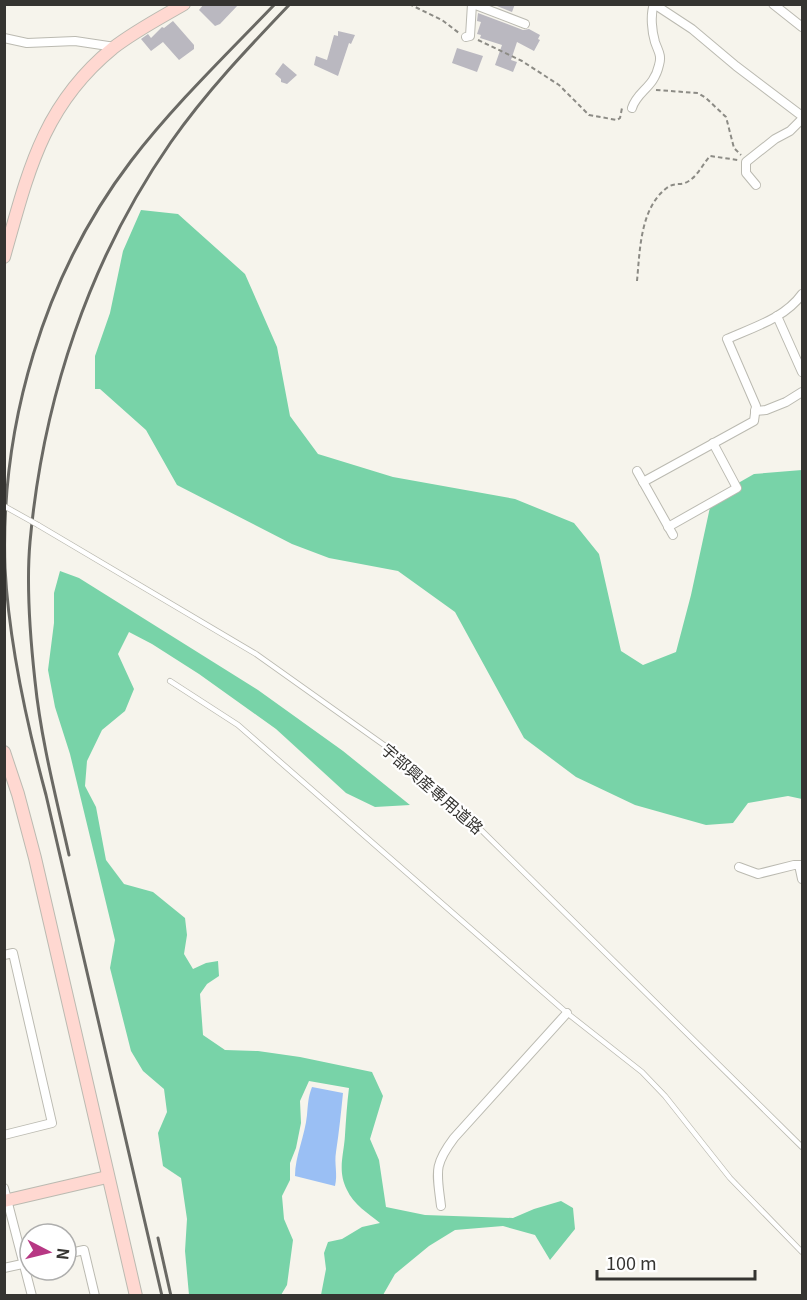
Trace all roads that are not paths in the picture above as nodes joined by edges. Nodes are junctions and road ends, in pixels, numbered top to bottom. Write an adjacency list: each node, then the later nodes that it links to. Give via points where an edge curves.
1 (184, 4): 8 (street)
2 (473, 4): 4 (street); 6 (street)
3 (773, 4): 5 (street)
4 (525, 24)
5 (802, 27)
6 (468, 36)
7 (4, 38): 8 (street, via 27,43 75,41)
8 (115, 47): 12 (street, via 85,74 49,123 26,179)
9 (628, 106): 10 (street, via 648,88 660,62 652,21 654,4 692,29)
10 (802, 118): 11 (street, via 746,162 746,173)
11 (756, 185)
12 (4, 257)
13 (802, 294): 14 (street)
14 (777, 316): 15 (street); 17 (street, via 727,339)
15 (802, 372)
16 (802, 392): 17 (street, via 786,402)
17 (755, 411): 18 (street, via 754,421)
18 (713, 443): 20 (street); 20 (street, via 737,488 670,531)
19 (637, 471): 20 (street)
20 (643, 482)
21 (4, 506): 30 (lane, 宇部興産専用道路, bridge, via 256,654 391,750 468,817)
22 (170, 681): 28 (lane, via 238,724)
23 (4, 752): 31 (street, via 35,858)
24 (801, 865): 25 (street, via 758,874); 26 (street)
25 (739, 867)
26 (802, 879)
27 (4, 956): 29 (street, via 14,953 52,1124)
28 (567, 1013): 33 (street, via 441,1155 437,1166); 36 (lane, via 642,1072 730,1178)
29 (4, 1135)
30 (802, 1147)
31 (107, 1177): 32 (street); 38 (street)
32 (5, 1197): 34 (street)
33 (441, 1206)
34 (18, 1236)
35 (78, 1251): 37 (street, via 84,1250)
36 (802, 1251)
37 (95, 1296)
38 (136, 1296)

